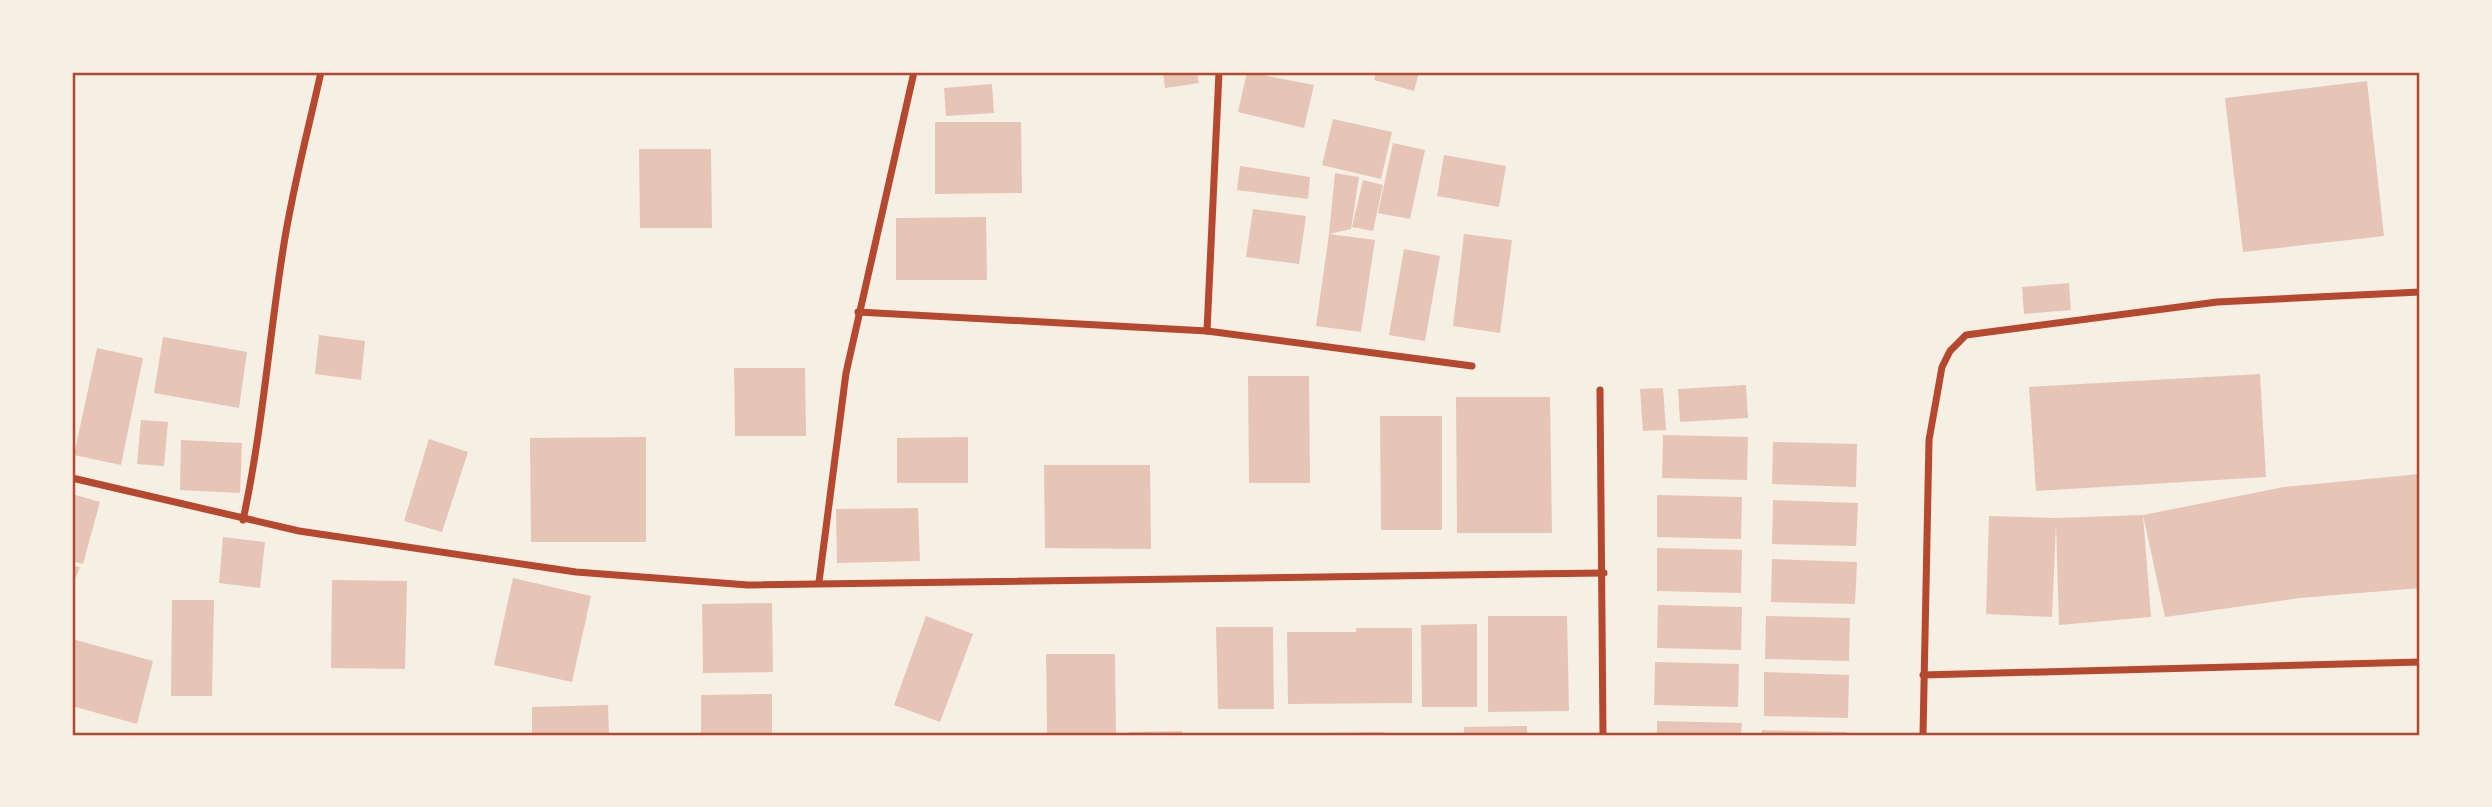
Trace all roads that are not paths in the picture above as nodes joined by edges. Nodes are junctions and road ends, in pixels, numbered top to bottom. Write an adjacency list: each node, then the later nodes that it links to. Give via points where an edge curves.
1 (321, 72): 10 (street, via 283,246)
2 (914, 72): 5 (street)
3 (1219, 72): 6 (street)
4 (2420, 292): 14 (street, via 2217,302 1966,335 1942,367 1929,440)
5 (858, 312): 6 (street); 12 (street)
6 (1207, 331): 7 (street)
7 (1472, 366)
8 (1600, 390): 11 (street)
9 (72, 478): 10 (street)
10 (243, 520): 12 (street, via 576,572 748,585)
11 (1604, 573): 12 (street); 15 (street)
12 (819, 582)
13 (2420, 662): 14 (street)
14 (1923, 675): 16 (street)
15 (1603, 735)
16 (1923, 735)

